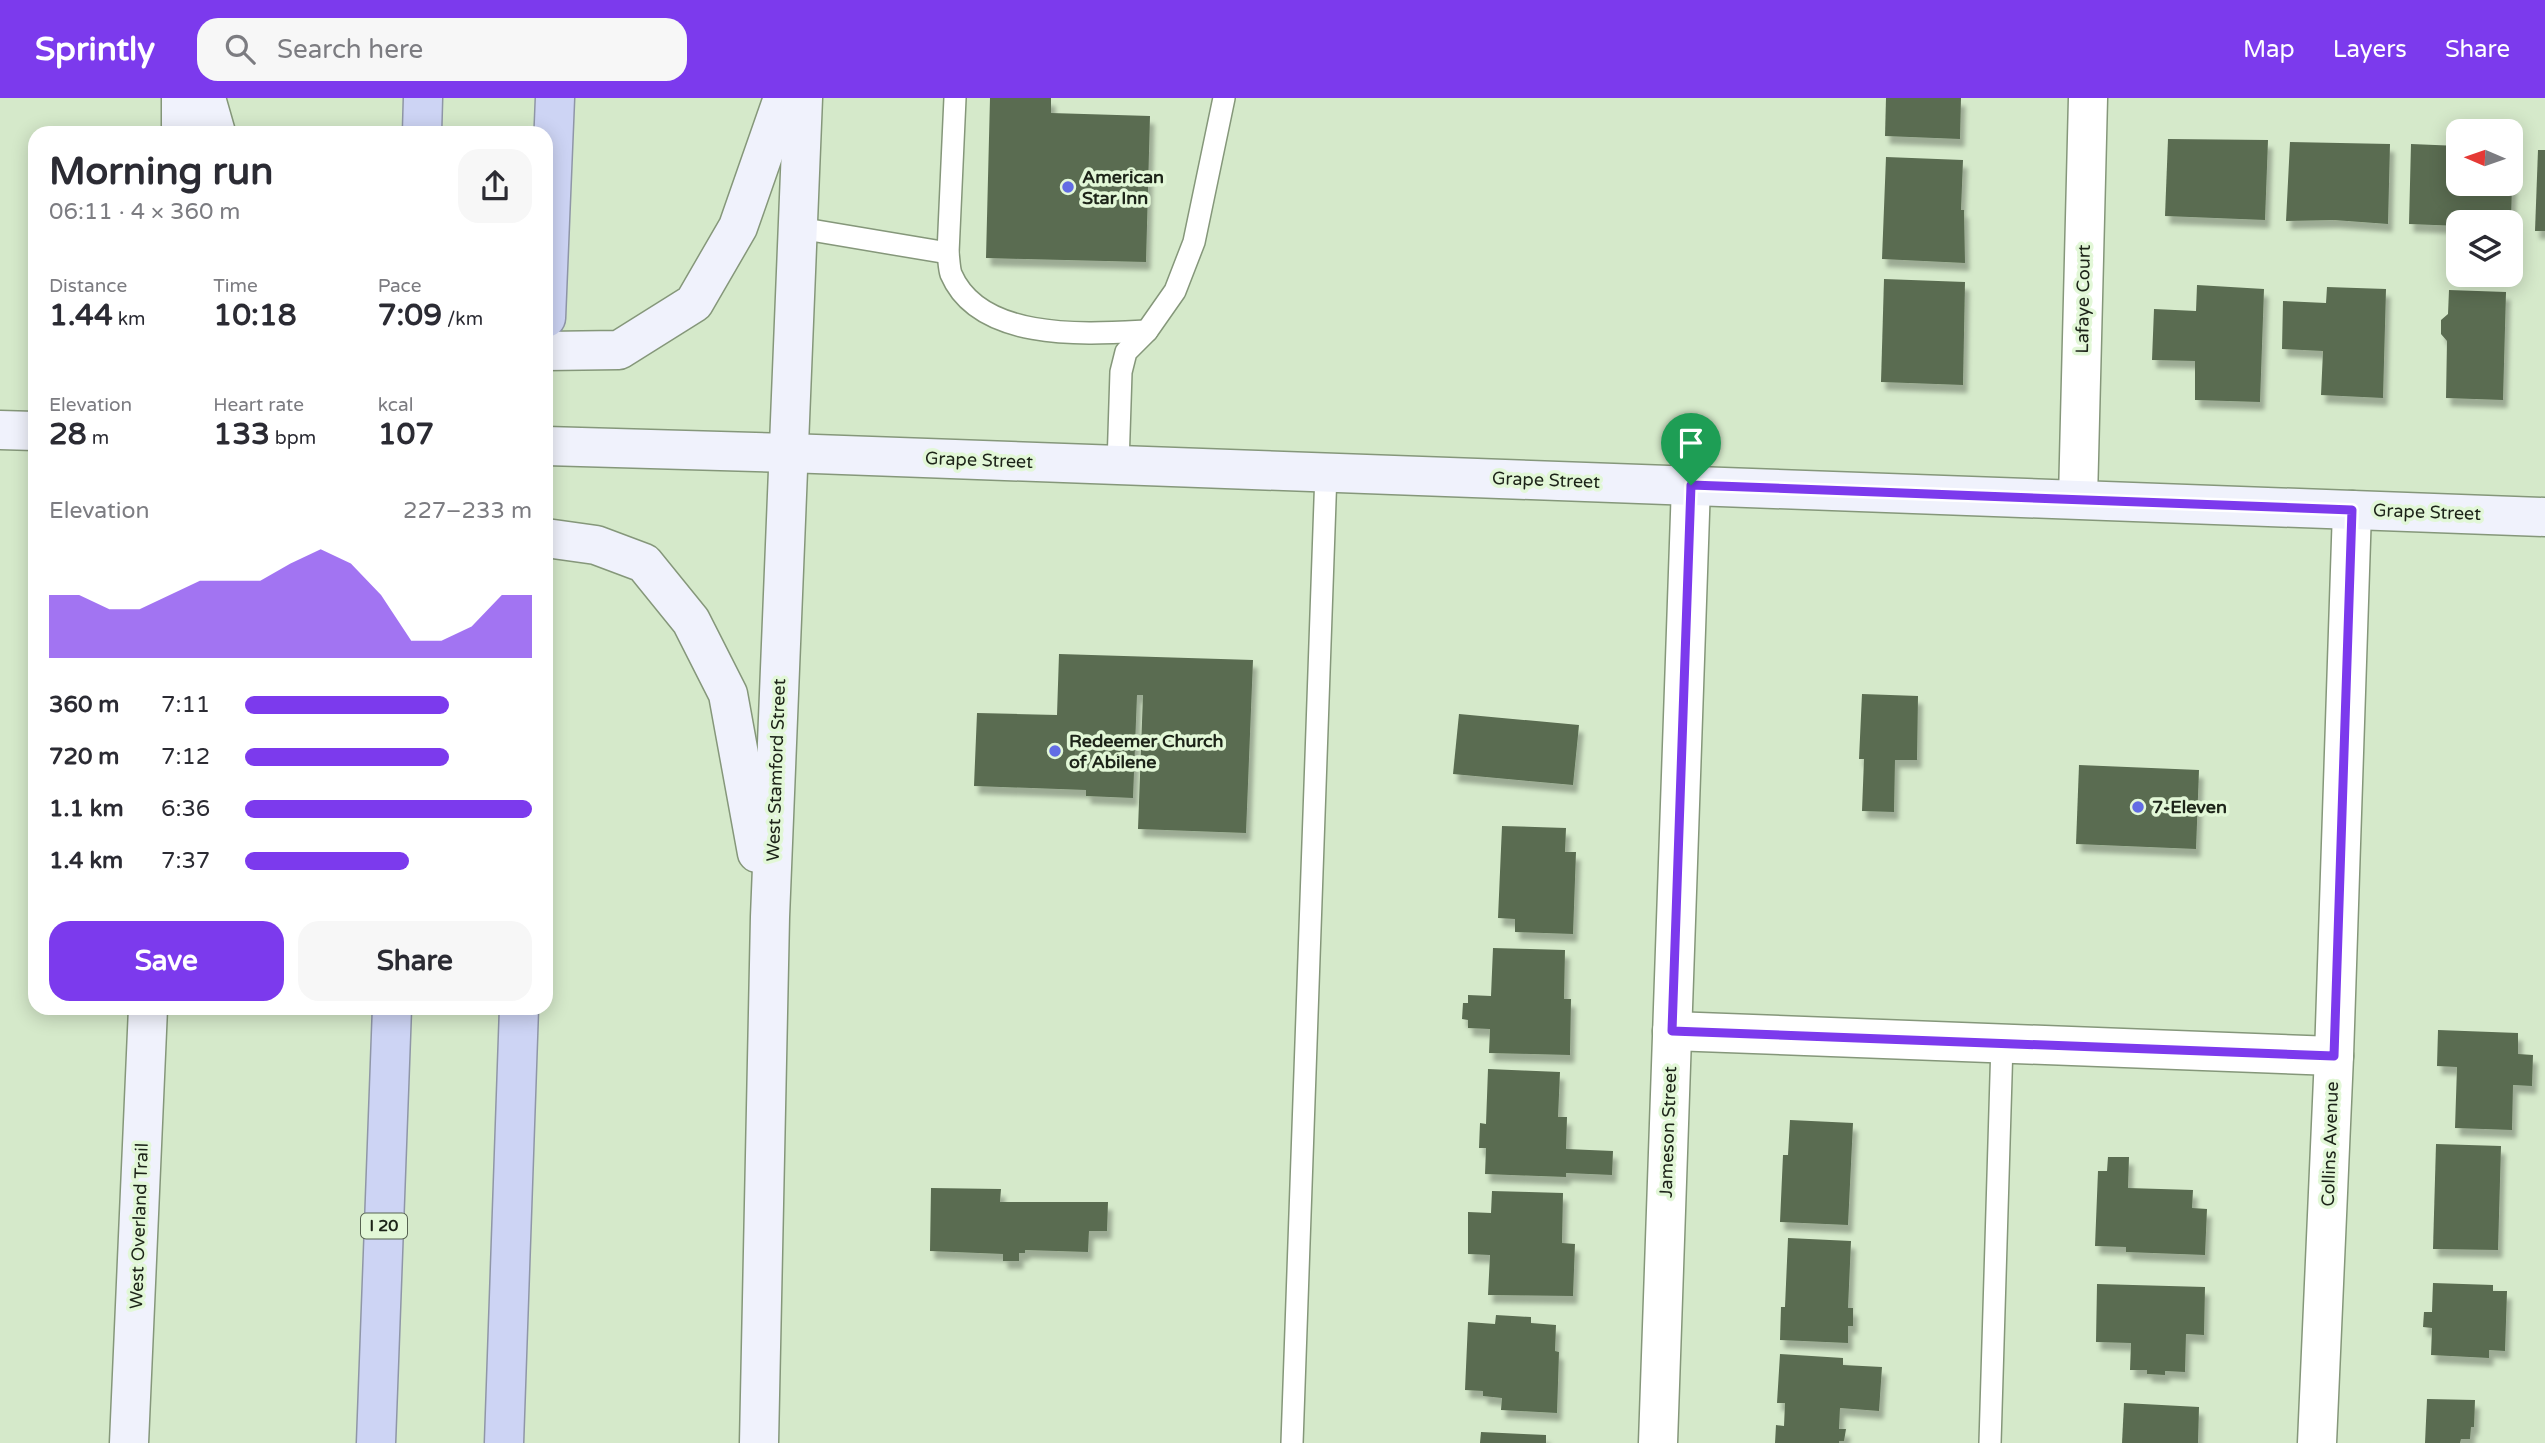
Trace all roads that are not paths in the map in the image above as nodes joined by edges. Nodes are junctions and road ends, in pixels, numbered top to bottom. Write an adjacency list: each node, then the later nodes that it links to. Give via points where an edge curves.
1 (181, 98): 10 (main road)
2 (206, 98): 11 (main road)
3 (423, 98): 12 (highway)
4 (555, 98): 13 (highway)
5 (783, 98): 17 (main road, via 738,227 694,303 619,350)
6 (803, 98): 14 (main road, West Stamford Street)
7 (955, 98): 15 (lane)
8 (1224, 98): 16 (lane, via 1194,242 1175,291)
9 (2088, 98): 25 (street, Lafaye Court)
10 (181, 126)
11 (214, 126)
12 (422, 126)
13 (553, 149)
14 (799, 228): 15 (lane); 21 (main road, West Stamford Street)
15 (948, 253): 16 (lane, via 951,273 965,295 988,314 1029,328)
16 (1147, 331): 22 (lane, via 1126,352 1121,372)
17 (553, 351)
18 (0, 430): 19 (main road)
19 (28, 431)
20 (553, 446): 21 (main road, Grape Street)
21 (788, 453): 22 (main road, Grape Street); 29 (main road, West Stamford Street)
22 (1118, 465): 23 (main road, Grape Street)
23 (1326, 472): 24 (main road, Grape Street); 40 (lane)
24 (1691, 485): 25 (main road, Grape Street); 33 (street, Jameson Street)
25 (2078, 499): 26 (main road, Grape Street)
26 (2352, 510): 27 (main road, Grape Street); 35 (street, Collins Avenue)
27 (2545, 517)
28 (553, 539): 29 (main road, via 596,545 644,563 691,621 728,694)
29 (770, 917): 39 (main road, West Stamford Street)
30 (148, 1015): 36 (main road, West Overland Trail)
31 (392, 1015): 37 (highway, I 20)
32 (519, 1015): 38 (highway)
33 (1672, 1031): 34 (street); 41 (street, Jameson Street)
34 (2002, 1043): 35 (street); 42 (lane)
35 (2334, 1056): 43 (street, Collins Avenue)
36 (129, 1443)
37 (376, 1443)
38 (504, 1443)
39 (759, 1443)
40 (1292, 1443)
41 (1658, 1443)
42 (1990, 1443)
43 (2317, 1443)

